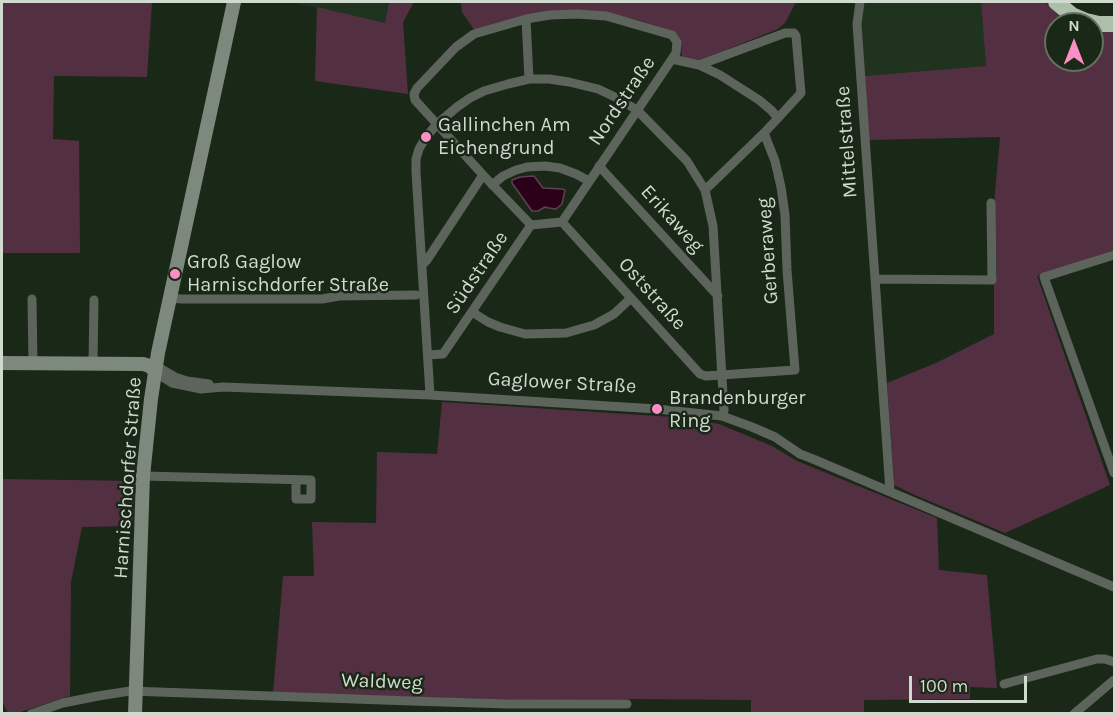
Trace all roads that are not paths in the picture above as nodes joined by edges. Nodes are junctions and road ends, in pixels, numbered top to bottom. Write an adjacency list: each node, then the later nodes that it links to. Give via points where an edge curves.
1 (234, 2): 27 (street, Harnischdorfer Straße)
2 (860, 2): 24 (street, Mittelstraße, via 857,24)
3 (1056, 2): 6 (highway, via 1086,21)
4 (1071, 2): 6 (highway)
5 (526, 19): 7 (street, via 550,15 606,16 672,35 677,46); 9 (street); 12 (street, via 474,34 417,88 415,100)
6 (1114, 23)
7 (672, 59): 8 (street); 10 (street, Nordstraße)
8 (699, 65): 11 (street, via 738,85); 11 (street, via 794,33 801,93)
9 (529, 79): 10 (street, via 598,89); 12 (street, via 484,91)
10 (638, 110): 14 (street, Nordstraße); 18 (street, via 687,161)
11 (778, 118): 13 (street)
12 (437, 124): 15 (street); 23 (street, via 416,159)
13 (764, 133): 18 (street); 37 (street, Gerberaweg, via 775,161 785,215)
14 (599, 166): 16 (street, Nordstraße); 26 (street, Erikaweg)
15 (483, 176): 17 (street); 23 (street)
16 (589, 181): 17 (street, via 545,166 516,170); 20 (street, Nordstraße)
17 (492, 185): 21 (street)
18 (705, 190): 26 (street, via 713,226)
19 (991, 203): 24 (street, via 992,280)
20 (562, 222): 21 (street, Südstraße); 28 (street, Oststraße)
21 (531, 225): 31 (street, Südstraße)
22 (1114, 255): 41 (street, via 1044,277)
23 (422, 265): 32 (street)
24 (876, 279): 44 (street, Mittelstraße)
25 (416, 295): 27 (street)
26 (718, 296): 38 (street)
27 (170, 298): 36 (street, Harnischdorfer Straße)
28 (631, 298): 31 (street, via 604,320 566,333 525,334 500,327); 38 (street, Oststraße, via 700,374)
29 (32, 299): 34 (street)
30 (94, 300): 35 (street)
31 (472, 312): 32 (street, Südstraße, via 443,354)
32 (428, 355): 39 (street)
33 (2, 363): 34 (street)
34 (33, 364): 35 (street)
35 (93, 364): 36 (street)
36 (152, 367): 39 (street, Gaglower Straße, via 187,381 223,387); 42 (street, Harnischdorfer Straße)
37 (795, 370): 38 (street, Oststraße)
38 (722, 374): 40 (street)
39 (430, 395): 40 (street, Gaglower Straße, via 657,409)
40 (722, 417): 44 (street, Gaglower Straße, via 775,437 801,454)
41 (1114, 473)
42 (143, 476): 43 (street); 49 (street, Harnischdorfer Straße)
43 (296, 480)
44 (890, 491): 45 (street, Gaglower Straße)
45 (1114, 587)
46 (1114, 662): 48 (street, via 1097,659)
47 (1114, 680): 53 (street)
48 (1004, 684)
49 (135, 692): 50 (street, Waldweg); 51 (street, Waldweg, via 71,701); 52 (street, Harnischdorfer Straße)
50 (627, 704)
51 (31, 714)
52 (135, 714)
53 (1074, 714)

